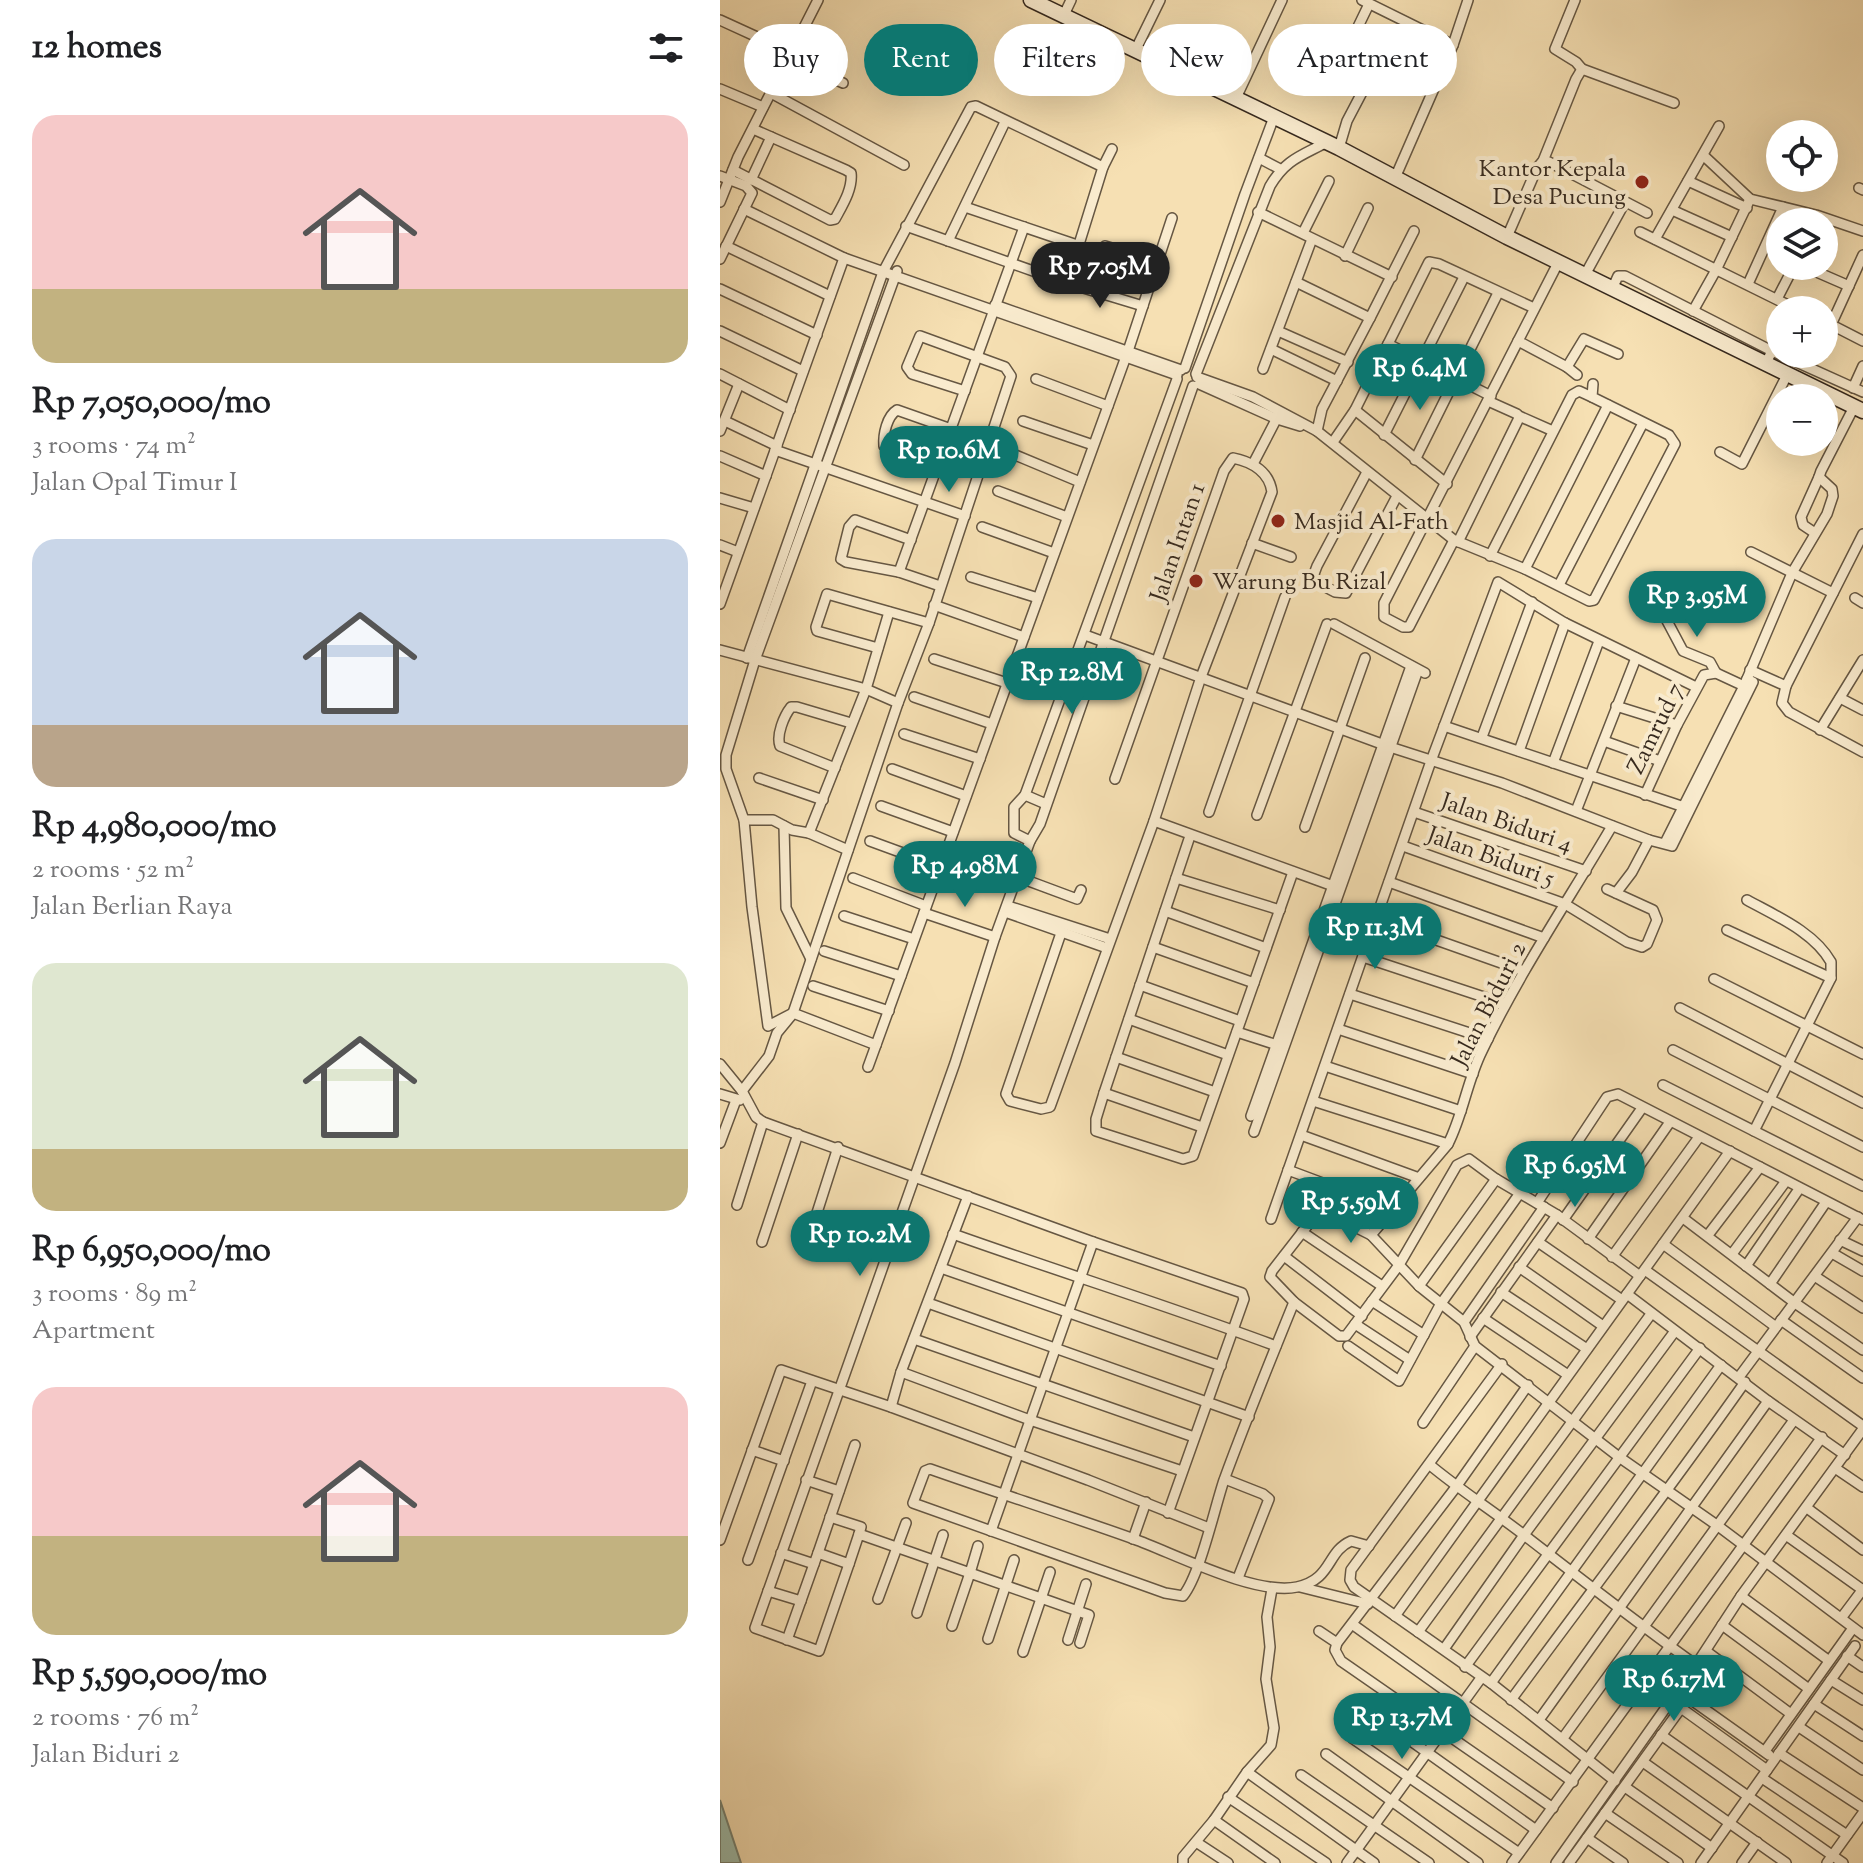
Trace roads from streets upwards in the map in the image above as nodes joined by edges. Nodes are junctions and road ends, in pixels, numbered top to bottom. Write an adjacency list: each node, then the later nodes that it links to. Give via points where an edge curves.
1 (818, 0): 11 (street)
2 (1031, 0): 9 (street)
3 (1071, 0): 9 (street)
4 (1160, 0): 16 (street)
5 (1282, 0): 23 (street)
6 (1468, 0): 15 (street)
7 (1575, 0): 17 (street, via 1555,49)
8 (1372, 3): 12 (street); 13 (street)
9 (1063, 17): 16 (street)
10 (720, 20): 14 (street)
11 (807, 24)
12 (1361, 24)
13 (1412, 24)
14 (744, 32)
15 (1457, 33)
16 (1135, 51): 23 (street)
17 (1582, 69): 24 (street); 35 (street)
18 (720, 89): 25 (street)
19 (769, 96): 25 (street)
20 (777, 96): 36 (street)
21 (1360, 96): 31 (street)
22 (1431, 96): 41 (street)
23 (1236, 98): 26 (street)
24 (1674, 103)
25 (763, 107): 29 (street)
26 (1274, 117): 31 (street); 34 (street)
27 (1005, 122): 37 (street); 50 (street); 59 (street, via 971,107)
28 (1719, 126): 33 (street)
29 (753, 129): 30 (street); 39 (street)
30 (771, 137): 42 (street); 42 (street, via 851,173 844,202 835,219 824,219)
31 (1333, 145): 38 (street); 41 (street)
32 (1112, 149): 37 (street)
33 (1704, 156): 44 (street); 49 (street)
34 (1259, 158): 38 (street); 45 (street)
35 (1543, 161): 48 (street); 65 (street)
36 (904, 165)
37 (1103, 167): 71 (street)
38 (1280, 169): 46 (street)
39 (732, 175): 40 (street); 42 (street); 47 (street); 53 (street, via 752,193)
40 (720, 176)
41 (1395, 178): 65 (street)
42 (751, 180)
43 (1329, 181): 64 (street)
44 (1688, 181): 49 (street); 54 (street)
45 (1245, 194): 46 (street); 123 (street)
46 (1263, 200): 55 (street)
47 (720, 202)
48 (1625, 202): 56 (street); 82 (street)
49 (1748, 204): 51 (street); 66 (street)
50 (965, 207): 60 (street); 69 (street)
51 (1783, 207): 89 (street)
52 (1368, 208): 74 (street)
53 (744, 209): 70 (street); 75 (street)
54 (1672, 210): 66 (street); 68 (street)
55 (1258, 212): 64 (street); 129 (street)
56 (1647, 213)
57 (1172, 218): 78 (street)
58 (1838, 224): 62 (street)
59 (906, 226): 69 (street); 80 (street)
60 (1024, 227): 71 (street); 79 (street)
61 (1414, 231): 84 (street)
62 (1863, 231)
63 (1640, 232): 68 (street)
64 (1303, 233): 67 (street)
65 (1507, 237): 77 (street)
66 (1732, 237): 81 (street)
67 (1312, 239): 74 (street); 87 (street)
68 (1655, 239): 81 (street)
69 (948, 241): 79 (street)
70 (726, 246): 76 (street); 94 (street)
71 (1080, 246): 88 (street)
72 (1105, 246): 78 (street)
73 (1863, 255): 90 (street)
74 (1345, 256): 84 (street)
75 (844, 258): 80 (street); 94 (street)
76 (720, 259)
77 (1559, 261): 82 (street); 98 (street)
78 (1158, 262): 97 (street)
79 (1011, 264): 88 (street); 99 (street)
80 (884, 269): 83 (street); 161 (street)
81 (1716, 270): 89 (street); 100 (street)
82 (1586, 273): 91 (street)
83 (896, 274): 99 (street); 161 (street)
84 (1392, 277): 101 (street)
85 (1464, 277): 93 (street); 108 (street, via 1429,262); 115 (street)
86 (1835, 280): 90 (street)
87 (1296, 282): 101 (street); 104 (street)
88 (1067, 283): 97 (street)
89 (1748, 284): 95 (street)
90 (1849, 286): 96 (street)
91 (1613, 287): 100 (street, via 1618,276 1625,276); 114 (street)
92 (720, 289): 105 (street)
93 (1498, 293): 98 (street); 127 (street)
94 (830, 296): 105 (street)
95 (1771, 296)
96 (1838, 305)
97 (1143, 306): 111 (street)
98 (1534, 308): 106 (street)
99 (995, 309): 111 (street); 113 (street)
100 (1693, 311): 112 (street)
101 (1370, 318): 116 (street)
102 (1838, 328): 107 (street)
103 (720, 331): 122 (street)
104 (1278, 331): 109 (street); 116 (street)
105 (817, 335): 122 (street)
106 (1518, 341): 118 (street); 136 (street)
107 (1863, 341)
108 (1388, 344): 115 (street); 141 (street)
109 (1271, 349): 121 (street); 130 (street)
110 (1618, 354): 118 (street, via 1584,339)
111 (1126, 355): 123 (street); 138 (street)
112 (1766, 355)
113 (977, 356): 134 (street); 134 (street, via 920,336 908,362 912,374); 172 (street, via 1005,367 1011,376)
114 (1766, 356)
115 (1421, 360): 127 (street); 151 (street)
116 (1348, 362): 130 (street)
117 (1863, 366): 133 (street)
118 (1567, 367): 125 (street)
119 (1780, 368): 126 (street)
120 (1799, 368): 133 (street)
121 (1263, 369)
122 (803, 371): 140 (street)
123 (1180, 373): 129 (street, via 1194,370); 129 (street, via 1181,386); 203 (street)
124 (720, 374): 131 (street)
125 (1577, 375)
126 (1787, 375): 139 (street); 156 (street, via 1742,464)
127 (1455, 378): 136 (street); 158 (street)
128 (1036, 379): 138 (street)
129 (1196, 380): 142 (street); 206 (street)
130 (1337, 381): 148 (street)
131 (739, 384): 140 (street); 144 (street)
132 (1593, 384): 135 (street)
133 (1859, 390): 139 (street)
134 (965, 391): 147 (street)
135 (1592, 397): 137 (street); 150 (street, via 1574,392)
136 (1489, 398): 143 (street); 166 (street)
137 (1608, 405): 146 (street); 187 (street)
138 (1108, 406): 153 (street)
139 (1856, 407): 164 (street)
140 (790, 410): 154 (street)
141 (1355, 410): 151 (street); 152 (street)
142 (1279, 414): 148 (street); 159 (street)
143 (1519, 416): 150 (street); 179 (street)
144 (725, 421): 149 (street); 154 (street)
145 (1023, 421): 153 (street)
146 (1643, 423): 191 (street); 191 (street, via 1669,435 1674,441 1672,454 1594,600)
147 (951, 429): 160 (street); 160 (street, via 895,411 884,436 884,446)
148 (1316, 430): 152 (street)
149 (720, 431)
150 (1553, 431): 185 (street)
151 (1384, 435): 158 (street)
152 (1333, 442): 162 (street)
153 (1093, 445): 165 (street)
154 (776, 448): 161 (street); 163 (street)
155 (1008, 452): 165 (street)
156 (1720, 452)
157 (720, 456): 163 (street)
158 (1415, 460): 166 (street)
159 (1253, 464): 180 (street, via 1272,492); 214 (street, Jalan Intan 1, via 1233,458 1224,471)
160 (938, 465): 170 (street)
161 (822, 467): 170 (street); 211 (street)
162 (1367, 472): 168 (street); 168 (street, via 1317,566 1316,582 1346,593)
163 (766, 476): 171 (street)
164 (1819, 477): 176 (street, via 1833,496); 176 (street, via 1801,517)
165 (1080, 482): 173 (street)
166 (1447, 484): 174 (street)
167 (998, 491): 173 (street)
168 (1397, 496): 174 (street)
169 (720, 498): 171 (street)
170 (924, 504): 172 (street); 178 (street)
171 (754, 508): 182 (street)
172 (965, 516): 192 (street)
173 (1067, 517): 184 (street)
174 (1428, 520): 179 (street); 179 (street, via 1384,603 1389,622 1409,627)
175 (982, 527): 184 (street)
176 (1815, 533): 189 (street)
177 (1863, 534): 193 (street)
178 (911, 540): 188 (street); 188 (street, via 858,521 849,527 841,559)
179 (1456, 541): 185 (street)
180 (1252, 543): 186 (street); 217 (street)
181 (720, 545): 182 (street)
182 (738, 552): 197 (street)
183 (1751, 552): 189 (street)
184 (1054, 553): 195 (street)
185 (1490, 556): 187 (street)
186 (1291, 557)
187 (1525, 569): 191 (street)
188 (899, 572): 192 (street)
189 (1792, 573): 193 (street); 218 (street)
190 (971, 577): 195 (street)
191 (1559, 585)
192 (940, 586): 198 (street)
193 (1833, 593): 222 (street)
194 (1285, 597): 225 (street)
195 (1038, 598): 204 (street)
196 (1532, 602): 202 (street); 235 (street, via 1498,582); 239 (street)
197 (720, 604)
198 (934, 605): 201 (street); 204 (street)
199 (1655, 610): 216 (street, via 1666,619 1683,651 1710,662)
200 (889, 612): 201 (street); 207 (street); 207 (street, via 831,594 825,598 817,631)
201 (929, 623): 228 (street)
202 (1565, 623): 205 (street); 242 (street)
203 (1085, 635): 206 (street); 219 (street)
204 (1024, 637): 213 (street)
205 (1599, 641): 210 (street); 247 (street)
206 (1102, 642): 214 (street); 221 (street)
207 (878, 648): 224 (street)
208 (720, 650): 211 (street)
209 (1365, 658): 236 (street)
210 (1636, 658): 223 (street); 229 (street)
211 (751, 659): 224 (street); 264 (street, via 726,755)
212 (934, 659): 220 (street)
213 (1015, 662): 219 (street, via 1056,682); 220 (street)
214 (1157, 662): 217 (street); 252 (street)
215 (1862, 663): 227 (street)
216 (1716, 673): 218 (street, Zamrud 7); 223 (street, Zamrud 7, via 1704,675)
217 (1201, 677): 225 (street); 265 (street)
218 (1747, 678): 222 (street, Zamrud 7); 259 (street)
219 (1066, 679): 221 (street); 253 (street)
220 (1007, 683): 233 (street)
221 (1087, 686): 257 (street)
222 (1786, 686): 237 (street, via 1783,707)
223 (1696, 687): 234 (street, Zamrud 7)
224 (866, 689): 228 (street); 232 (street)
225 (1249, 695): 231 (street); 261 (street)
226 (914, 697): 233 (street)
227 (1840, 698): 230 (street); 237 (street)
228 (898, 703): 276 (street)
229 (1616, 706): 234 (street); 241 (street)
230 (1863, 710)
231 (1297, 711): 236 (street); 240 (street, via 1331,624 1418,670); 263 (street)
232 (851, 723): 248 (street); 248 (street, via 797,707 786,712 780,746)
233 (992, 724): 244 (street)
234 (1677, 725): 246 (street, Zamrud 7)
235 (1444, 726): 239 (street); 245 (street)
236 (1340, 729): 240 (street); 268 (street)
237 (1820, 730): 243 (street)
238 (904, 734): 244 (street)
239 (1482, 737): 242 (street)
240 (1388, 741): 245 (street); 284 (street)
241 (1604, 741): 246 (street); 250 (street)
242 (1519, 751): 247 (street)
243 (1863, 752)
244 (980, 759): 255 (street)
245 (1431, 761): 260 (street); 262 (street)
246 (1660, 761): 254 (street, Zamrud 7)
247 (1553, 763): 250 (street)
248 (835, 768): 256 (street)
249 (892, 769): 255 (street)
250 (1590, 777): 254 (street); 260 (street)
251 (759, 778): 256 (street)
252 (1115, 779)
253 (1025, 795): 257 (street); 274 (street, via 1014,807 1014,833)
254 (1645, 795): 259 (street)
255 (966, 796): 269 (street)
256 (823, 800): 270 (street)
257 (1046, 804): 274 (street)
258 (881, 806): 269 (street)
259 (1688, 809): 272 (street, via 1665,843)
260 (1576, 811): 267 (street)
261 (1209, 812)
262 (1414, 812): 275 (street); 278 (street, Jalan Biduri 4)
263 (1257, 815)
264 (744, 820): 266 (street, via 773,820); 317 (street, via 768,1026)
265 (1154, 821): 271 (street); 299 (street)
266 (784, 826): 270 (street); 304 (street, via 786,908)
267 (1612, 826): 272 (street); 278 (street, Jalan Biduri 2)
268 (1305, 827)
269 (953, 832): 277 (street)
270 (809, 833): 276 (street)
271 (1190, 836): 279 (street); 282 (street)
272 (1649, 840): 287 (street, Jalan Biduri 5, via 1632,872 1612,891 1656,914 1642,947)
273 (870, 841): 277 (street)
274 (1030, 841): 280 (street)
275 (1403, 846): 283 (street); 287 (street, Jalan Biduri 5)
276 (848, 850): 304 (street)
277 (941, 867): 288 (street)
278 (1586, 871): 287 (street, Jalan Biduri 2)
279 (1293, 872): 284 (street); 290 (street)
280 (1018, 877): 285 (street, via 1077,899); 289 (street)
281 (853, 878): 288 (street)
282 (1176, 878): 290 (street); 291 (street)
283 (1389, 882): 293 (street); 297 (street)
284 (1336, 887): 309 (street)
285 (1081, 890)
286 (1747, 900): 307 (street, via 1828,956)
287 (1565, 904): 297 (street, Jalan Biduri 2)
288 (925, 909): 296 (street); 298 (street)
289 (1007, 909): 295 (street); 296 (street); 299 (street)
290 (1280, 910): 301 (street)
291 (1165, 911): 300 (street); 301 (street)
292 (844, 916): 298 (street)
293 (1377, 919): 303 (street); 305 (street)
294 (1727, 930): 307 (street)
295 (1061, 933): 299 (street); 299 (street, via 1006,1094 1010,1101 1041,1109 1050,1107)
296 (995, 937): 362 (street)
297 (1544, 938): 305 (street, Jalan Biduri 2)
298 (914, 939): 306 (street)
299 (1108, 944)
300 (1153, 947): 310 (street); 311 (street)
301 (1266, 948): 310 (street)
302 (824, 951): 306 (street)
303 (1363, 957): 313 (street); 314 (street)
304 (811, 959): 317 (street)
305 (1524, 971): 314 (street, Jalan Biduri 2)
306 (901, 976): 316 (street)
307 (1831, 978): 320 (street)
308 (1714, 979): 320 (street)
309 (1303, 981): 325 (street); 335 (street)
310 (1254, 983): 319 (street)
311 (1140, 985): 318 (street); 319 (street)
312 (813, 986): 316 (street)
313 (1350, 994): 321 (street); 323 (street)
314 (1505, 1004): 323 (street, Jalan Biduri 2)
315 (1680, 1008): 332 (street)
316 (889, 1011): 324 (street)
317 (793, 1013): 324 (street); 340 (street)
318 (1129, 1019): 328 (street); 329 (street)
319 (1240, 1021): 322 (street)
320 (1809, 1026): 327 (street); 332 (street)
321 (1338, 1029): 331 (street); 334 (street)
322 (1237, 1032): 325 (street); 328 (street)
323 (1488, 1039): 334 (street, Jalan Biduri 2)
324 (876, 1045): 333 (street)
325 (1277, 1045): 335 (street)
326 (1673, 1050): 342 (street)
327 (1863, 1054)
328 (1228, 1055): 337 (street)
329 (1116, 1057): 337 (street); 338 (street)
330 (720, 1064): 340 (street)
331 (1325, 1066): 341 (street); 345 (street)
332 (1789, 1066): 342 (street); 343 (street)
333 (868, 1067)
334 (1473, 1074): 345 (street, Jalan Biduri 2)
335 (1270, 1077): 346 (street); 351 (street)
336 (1663, 1085): 350 (street)
337 (1215, 1092): 349 (street)
338 (1104, 1093): 349 (street); 349 (street, via 1096,1131 1183,1159 1193,1156)
339 (720, 1094): 340 (street)
340 (742, 1098): 347 (street); 354 (street)
341 (1313, 1101): 353 (street); 356 (street)
342 (1770, 1101): 350 (street); 358 (street)
343 (1863, 1103)
344 (1642, 1108): 348 (street); 372 (street, via 1618,1094 1607,1097); 374 (street)
345 (1461, 1111): 356 (street, Jalan Biduri 2)
346 (1251, 1116)
347 (763, 1122): 352 (street); 371 (street)
348 (1670, 1122): 355 (street); 384 (street)
349 (1202, 1127)
350 (1754, 1131): 366 (street)
351 (1254, 1132)
352 (798, 1134): 357 (street); 386 (street)
353 (1301, 1135): 361 (street); 363 (street)
354 (721, 1137)
355 (1699, 1137): 359 (street); 394 (street)
356 (1448, 1144): 363 (street, Jalan Biduri 2)
357 (838, 1147): 362 (street); 388 (street)
358 (1863, 1147)
359 (1730, 1151): 360 (street); 375 (street)
360 (1760, 1167): 365 (street); 382 (street)
361 (1288, 1170): 373 (street); 376 (street)
362 (914, 1177): 369 (street); 444 (street)
363 (1419, 1178): 373 (street, Jalan Biduri 2)
364 (1496, 1179): 368 (street); 395 (street, via 1473,1160 1457,1165); 405 (street)
365 (1786, 1181): 367 (street); 392 (street)
366 (1863, 1186)
367 (1799, 1189): 370 (street); 396 (street)
368 (1520, 1193): 372 (street); 412 (street)
369 (968, 1196): 380 (street); 387 (street)
370 (1826, 1202): 377 (street); 403 (street)
371 (737, 1205)
372 (1541, 1205): 374 (street); 378 (street)
373 (1392, 1209): 381 (street, Jalan Biduri 2)
374 (1560, 1218): 383 (street); 384 (street)
375 (1683, 1218): 382 (street); 389 (street)
376 (1271, 1219)
377 (1860, 1219): 385 (street)
378 (1531, 1227): 383 (street); 418 (street)
379 (1302, 1232): 381 (street, via 1323,1211); 393 (street); 404 (street)
380 (953, 1234): 398 (street); 402 (street)
381 (1371, 1235): 395 (street)
382 (1708, 1235): 392 (street)
383 (1540, 1238): 397 (street); 407 (street)
384 (1588, 1239): 394 (street)
385 (1840, 1240): 390 (street); 391 (street)
386 (762, 1242)
387 (1093, 1242): 402 (street); 421 (street, via 1242,1293)
388 (807, 1244)
389 (1663, 1244): 400 (street); 419 (street)
390 (1863, 1251)
391 (1832, 1253): 399 (street); 401 (street)
392 (1732, 1254): 396 (street)
393 (1284, 1256): 409 (street, via 1270,1277); 417 (street)
394 (1612, 1257): 400 (street)
395 (1399, 1265): 404 (street); 405 (street)
396 (1746, 1266): 403 (street)
397 (1519, 1267): 406 (street); 420 (street)
398 (941, 1268): 410 (street); 414 (street)
399 (1863, 1271)
400 (1642, 1273): 407 (street); 432 (street)
401 (1816, 1277): 411 (street); 413 (street)
402 (1081, 1279): 414 (street); 421 (street)
403 (1770, 1284): 411 (street)
404 (1382, 1286): 408 (street)
405 (1419, 1286): 412 (street)
406 (1501, 1292): 416 (street); 429 (street)
407 (1625, 1297): 415 (street); 420 (street)
408 (1372, 1301): 417 (street); 423 (street)
409 (1294, 1302): 417 (street, via 1339,1336 1346,1336); 426 (street)
410 (928, 1303): 424 (street); 430 (street)
411 (1795, 1303): 419 (street); 431 (street)
412 (1440, 1305): 418 (street); 423 (street)
413 (1863, 1308)
414 (1070, 1313): 430 (street); 436 (street)
415 (1651, 1314): 422 (street); 452 (street)
416 (1483, 1318): 425 (street); 438 (street)
417 (1358, 1320): 433 (street)
418 (1464, 1322): 425 (street)
419 (1778, 1323): 432 (street); 439 (street)
420 (1603, 1326): 429 (street)
421 (1233, 1330): 426 (street); 436 (street)
422 (1675, 1331): 428 (street); 457 (street)
423 (1424, 1335): 433 (street)
424 (914, 1339): 437 (street); 443 (street)
425 (1472, 1341): 434 (street); 453 (street)
426 (1276, 1346): 449 (street)
427 (1348, 1346): 433 (street, via 1399,1381)
428 (1700, 1348): 435 (street); 463 (street)
429 (1587, 1349): 438 (street)
430 (1056, 1350): 443 (street); 447 (street)
431 (1863, 1350)
432 (1757, 1351): 440 (street); 454 (street)
433 (1410, 1360)
434 (1502, 1364): 442 (street); 465 (street)
435 (1721, 1365): 440 (street); 468 (street)
436 (1221, 1366): 447 (street)
437 (901, 1372): 448 (street); 450 (street)
438 (1568, 1375): 445 (street)
439 (1863, 1378)
440 (1742, 1380): 446 (street); 473 (street)
441 (812, 1381): 444 (street); 460 (street, via 781,1370); 464 (street)
442 (1528, 1385): 445 (street); 471 (street)
443 (1043, 1386): 450 (street); 455 (street)
444 (837, 1390): 448 (street); 470 (street)
445 (1549, 1401): 452 (street); 477 (street)
446 (1768, 1401): 451 (street); 478 (street)
447 (1209, 1402): 449 (street); 455 (street)
448 (891, 1407): 461 (street)
449 (1249, 1417): 469 (street)
450 (1030, 1420): 461 (street); 467 (street)
451 (1794, 1420): 456 (street); 484 (street)
452 (1572, 1421): 457 (street); 482 (street)
453 (1423, 1423)
454 (1863, 1428): 458 (street)
455 (1194, 1437): 467 (street)
456 (1822, 1437): 462 (street); 495 (street)
457 (1596, 1438): 463 (street); 489 (street)
458 (1860, 1441): 462 (street)
459 (855, 1445): 474 (street)
460 (752, 1450): 464 (street); 492 (street)
461 (1018, 1455): 475 (street); 476 (street)
462 (1845, 1455): 466 (street)
463 (1619, 1457): 468 (street); 500 (street)
464 (784, 1461): 501 (street)
465 (1430, 1465): 471 (street); 494 (street)
466 (1835, 1468): 472 (street); 479 (street)
467 (1182, 1471): 480 (street)
468 (1644, 1473): 473 (street); 510 (street)
469 (1225, 1479): 485 (street); 511 (street, via 1269,1499)
470 (806, 1480): 474 (street); 498 (street)
471 (1456, 1487): 477 (street); 523 (street)
472 (1863, 1487)
473 (1668, 1490): 478 (street); 516 (street)
474 (839, 1491): 481 (street)
475 (1004, 1495): 486 (street); 486 (street, via 927,1469 913,1503); 491 (street)
476 (1146, 1502): 480 (street); 491 (street)
477 (1476, 1503): 482 (street); 527 (street)
478 (1691, 1508): 484 (street); 524 (street)
479 (1807, 1508): 490 (street); 497 (street)
480 (1168, 1513): 485 (street)
481 (830, 1517): 487 (street, via 861,1527); 499 (street)
482 (1500, 1518): 489 (street); 535 (street)
483 (906, 1523): 496 (street)
484 (1718, 1526): 495 (street); 532 (street)
485 (1209, 1528): 504 (street)
486 (991, 1531): 504 (street, via 1183,1596)
487 (859, 1534): 496 (street); 506 (street)
488 (943, 1535): 502 (street)
489 (1524, 1535): 500 (street); 544 (street)
490 (1786, 1535): 507 (street); 517 (street)
491 (1133, 1539): 504 (street)
492 (720, 1540)
493 (978, 1546): 509 (street)
494 (1369, 1546): 514 (street, via 1343,1544 1324,1574); 523 (street, via 1349,1575)
495 (1743, 1546): 507 (street); 543 (street)
496 (897, 1547): 502 (street); 521 (street)
497 (1863, 1550)
498 (781, 1553): 505 (street); 518 (street)
499 (818, 1553): 505 (street); 506 (street)
500 (1548, 1555): 510 (street); 551 (street)
501 (748, 1560)
502 (934, 1560): 509 (street); 526 (street)
503 (1014, 1560): 513 (street)
504 (1197, 1563): 511 (street)
505 (814, 1564): 522 (street)
506 (849, 1564): 539 (street, via 819,1651)
507 (1765, 1564): 519 (street); 528 (street)
508 (1050, 1572): 520 (street)
509 (970, 1573): 513 (street); 531 (street)
510 (1572, 1573): 516 (street); 555 (street)
511 (1238, 1578): 515 (street)
512 (1086, 1584): 525 (street)
513 (1005, 1585): 520 (street); 537 (street)
514 (1300, 1587): 515 (street); 523 (street)
515 (1272, 1589): 580 (street, via 1266,1679 1273,1738)
516 (1592, 1589): 524 (street); 559 (street)
517 (1863, 1589): 528 (street)
518 (768, 1591): 522 (street); 539 (street, via 755,1628)
519 (1741, 1596): 530 (street); 549 (street)
520 (1041, 1598): 525 (street); 547 (street)
521 (878, 1599)
522 (801, 1601): 539 (street)
523 (1370, 1602): 527 (street); 529 (street)
524 (1618, 1609): 532 (street); 566 (street)
525 (1077, 1611): 540 (street); 541 (street, via 1089,1615)
526 (917, 1613)
527 (1395, 1616): 535 (street)
528 (1842, 1617): 533 (street)
529 (1352, 1624): 542 (street); 561 (street)
530 (1722, 1625): 546 (street); 556 (street)
531 (952, 1626)
532 (1645, 1627): 543 (street); 572 (street)
533 (1853, 1628): 536 (street); 538 (street)
534 (1319, 1631): 542 (street)
535 (1418, 1632): 544 (street)
536 (1863, 1635)
537 (988, 1639)
538 (1844, 1639): 545 (street); 549 (street)
539 (787, 1640)
540 (1068, 1640)
541 (1080, 1643)
542 (1337, 1643): 568 (street, via 1341,1661)
543 (1670, 1647): 550 (street); 577 (street)
544 (1444, 1649): 551 (street)
545 (1859, 1649): 548 (street)
546 (1706, 1651): 550 (street); 565 (street)
547 (1023, 1652)
548 (1847, 1656): 552 (street); 554 (street)
549 (1828, 1660): 556 (street)
550 (1696, 1665): 557 (street)
551 (1465, 1667): 553 (street)
552 (1863, 1667)
553 (1481, 1678): 555 (street); 561 (street)
554 (1831, 1680): 560 (street); 562 (street)
555 (1491, 1683): 559 (street)
556 (1809, 1689): 565 (street)
557 (1677, 1690): 558 (street); 584 (street)
558 (1689, 1697): 563 (street); 573 (street)
559 (1511, 1700): 566 (street)
560 (1863, 1700)
561 (1462, 1704): 568 (street); 585 (street)
562 (1814, 1704): 567 (street); 570 (street)
563 (1681, 1708): 569 (street); 581 (street)
564 (1369, 1711): 575 (street)
565 (1791, 1714): 573 (street)
566 (1539, 1720): 572 (street)
567 (1799, 1727): 576 (street); 579 (street)
568 (1443, 1729): 575 (street); 590 (street)
569 (1661, 1735): 578 (street); 588 (street)
570 (1863, 1736)
571 (1352, 1738): 583 (street)
572 (1563, 1738): 577 (street)
573 (1765, 1751): 576 (street)
574 (1326, 1754): 589 (street)
575 (1427, 1754): 583 (street); 596 (street)
576 (1777, 1756): 581 (street); 591 (street)
577 (1590, 1759): 584 (street); 585 (street)
578 (1643, 1762): 586 (street); 594 (street)
579 (1863, 1770)
580 (1247, 1772): 587 (street); 603 (street)
581 (1765, 1774): 588 (street); 597 (street)
582 (1301, 1775): 595 (street)
583 (1411, 1777): 589 (street); 604 (street)
584 (1615, 1781): 617 (street)
585 (1573, 1782): 590 (street)
586 (1625, 1787): 592 (street); 602 (street)
587 (1228, 1797): 593 (street); 611 (street)
588 (1747, 1798): 594 (street); 605 (street)
589 (1393, 1802): 595 (street); 615 (street)
590 (1553, 1808): 596 (street)
591 (1863, 1810): 597 (street)
592 (1605, 1813): 599 (street); 619 (street)
593 (1214, 1820): 600 (street); 610 (street)
594 (1729, 1824): 601 (street); 602 (street)
595 (1375, 1826): 603 (street); 614 (street)
596 (1536, 1830): 604 (street)
597 (1850, 1832): 598 (street); 605 (street)
598 (1863, 1836)
599 (1587, 1838): 607 (street); 618 (street)
600 (1196, 1842): 608 (street); 609 (street)
601 (1757, 1842): 606 (street); 621 (street)
602 (1712, 1848): 620 (street)
603 (1357, 1851): 612 (street); 613 (street)
604 (1519, 1853): 616 (street)
605 (1829, 1859): 622 (street)
606 (1781, 1861)
607 (1572, 1862)
608 (1183, 1863)
609 (1228, 1863)
610 (1275, 1863)
611 (1326, 1863)
612 (1347, 1863)
613 (1374, 1863)
614 (1429, 1863)
615 (1478, 1863)
616 (1512, 1863)
617 (1556, 1863)
618 (1623, 1863)
619 (1678, 1863)
620 (1701, 1863)
621 (1742, 1863)
622 (1843, 1863)

